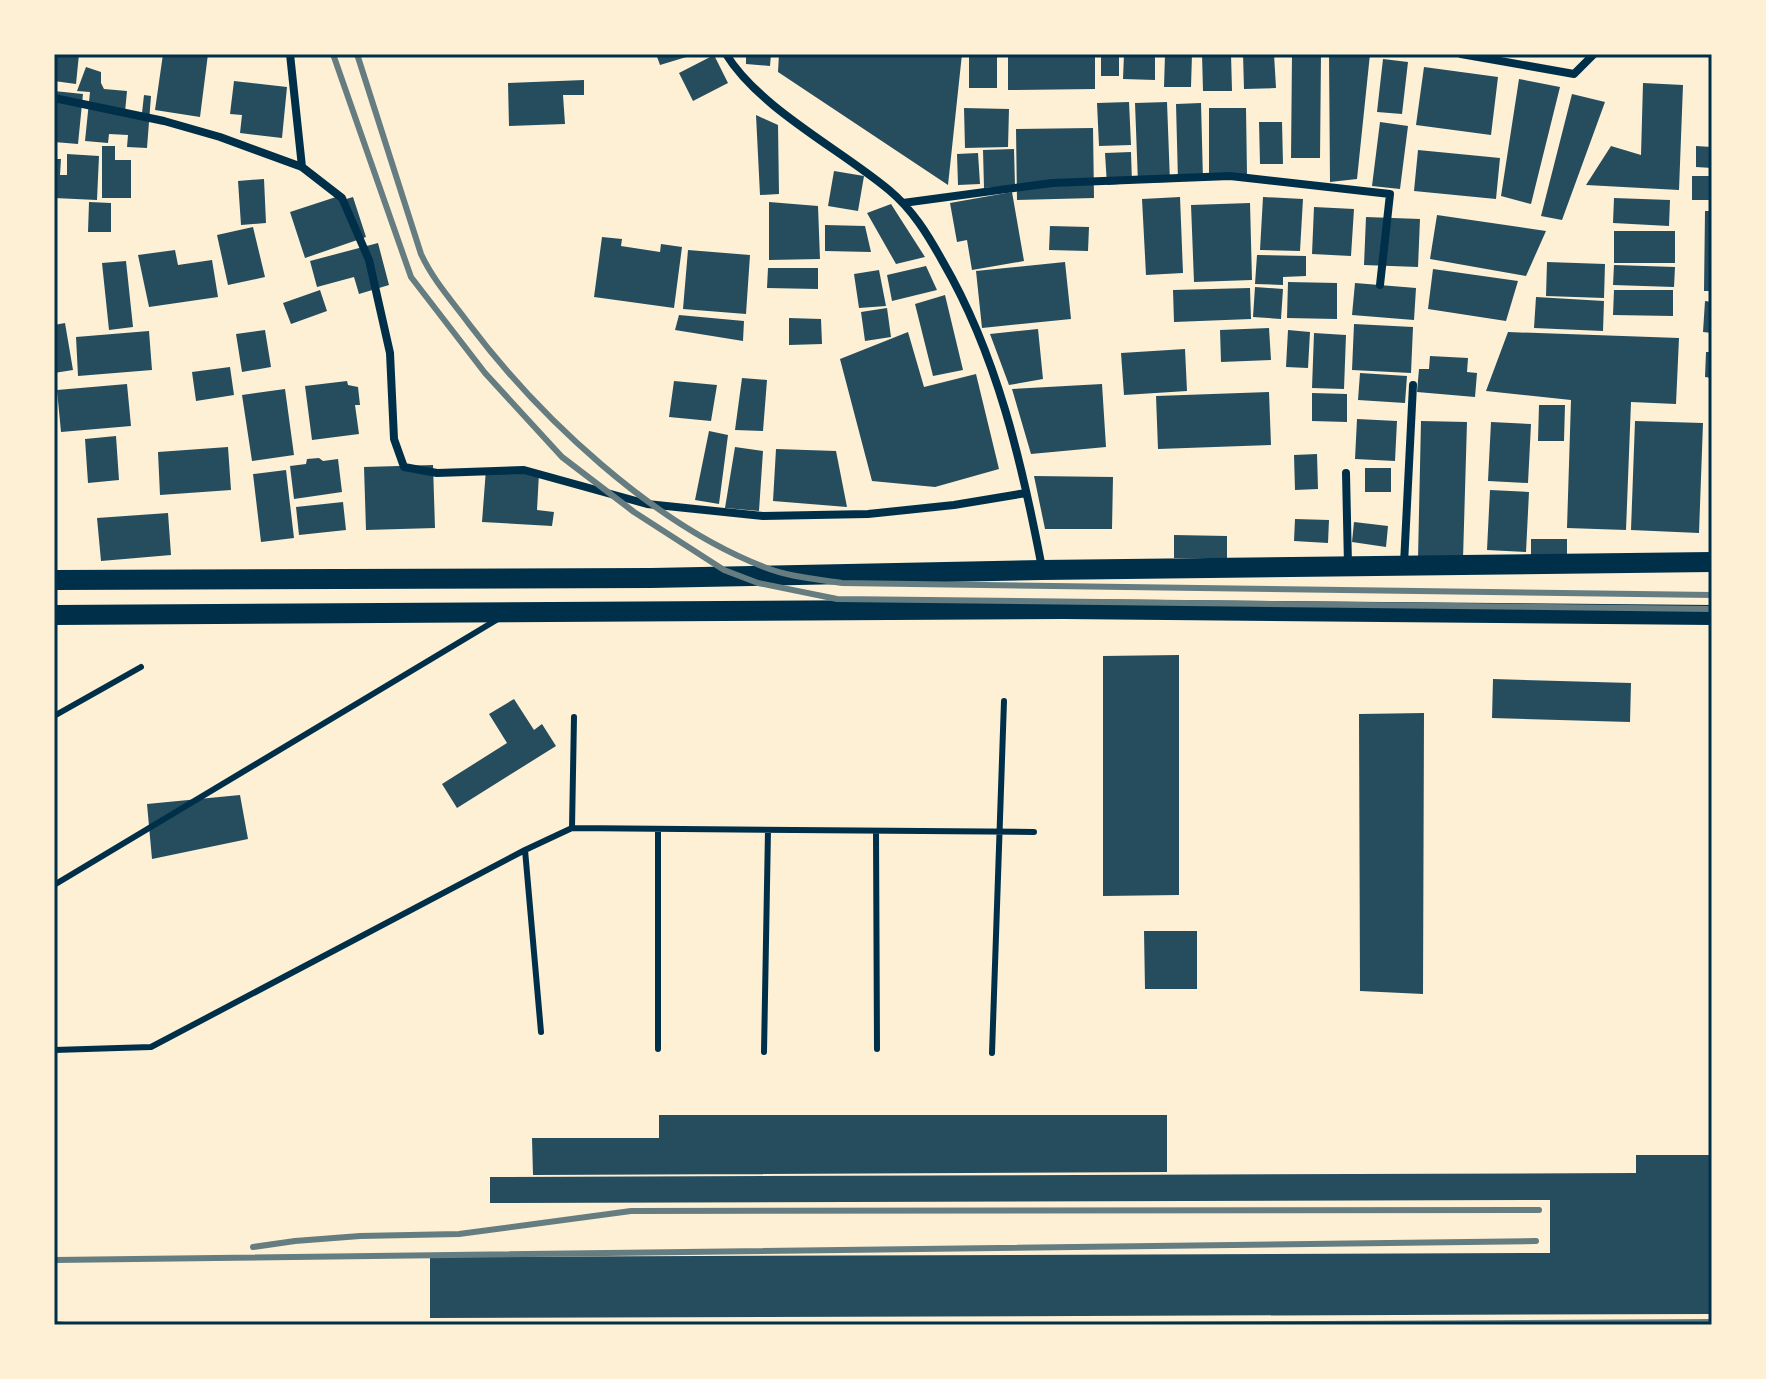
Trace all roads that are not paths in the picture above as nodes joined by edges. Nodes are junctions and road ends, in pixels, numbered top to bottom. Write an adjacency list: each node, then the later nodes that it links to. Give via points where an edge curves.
1 (290, 54): 6 (street)
2 (726, 54): 7 (street, via 738,73 781,110)
3 (1461, 54): 4 (street, via 1574,74)
4 (1594, 54)
5 (54, 98): 6 (street, via 178,125)
6 (302, 167): 11 (street, via 342,198 369,260 390,353 394,439 404,467 437,473 524,470 647,504 763,516 868,514)
7 (903, 203): 8 (street, via 1052,183 1230,176 1390,194); 11 (street, via 953,280 982,344)
8 (1380, 285)
9 (1413, 385): 13 (street)
10 (1346, 473): 14 (street)
11 (1026, 493): 15 (street)
12 (1712, 562): 13 (main road)
13 (1404, 565): 14 (main road)
14 (1348, 566): 15 (main road)
15 (1042, 570): 16 (main road)
16 (54, 580)
17 (508, 613): 18 (main road); 19 (main road, via 1063,609); 31 (lane)
18 (54, 615)
19 (1712, 615)
20 (141, 667): 22 (lane)
21 (1004, 701): 28 (lane)
22 (54, 716)
23 (574, 717): 24 (lane)
24 (572, 828): 25 (lane); 30 (lane)
25 (658, 829): 26 (lane); 33 (lane)
26 (768, 830): 27 (lane); 36 (lane)
27 (876, 831): 28 (lane); 34 (lane)
28 (999, 832): 29 (lane); 37 (lane)
29 (1034, 832)
30 (525, 850): 32 (lane); 35 (lane, via 151,1047)
31 (54, 885)
32 (541, 1032)
33 (658, 1049)
34 (877, 1049)
35 (54, 1050)
36 (764, 1052)
37 (992, 1053)

